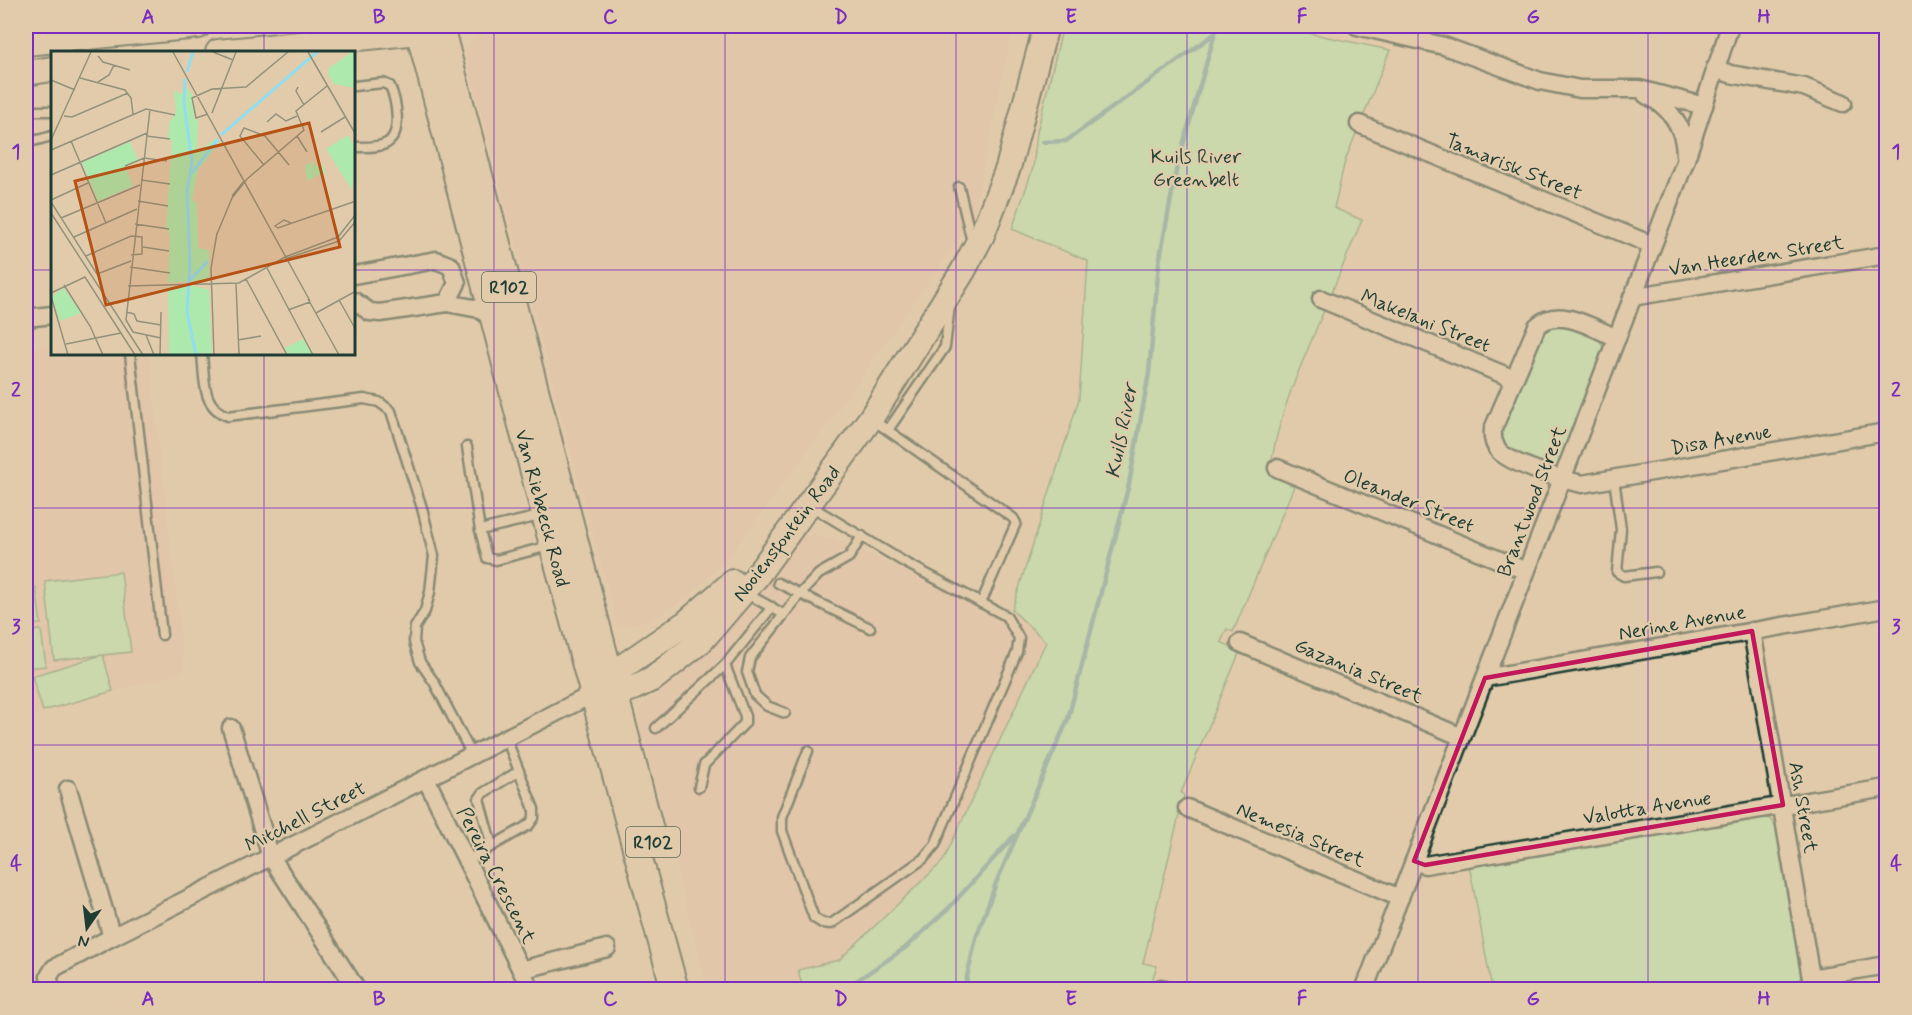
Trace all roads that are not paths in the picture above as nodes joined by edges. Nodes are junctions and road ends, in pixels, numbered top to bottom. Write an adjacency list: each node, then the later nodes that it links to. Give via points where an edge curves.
1 (198, 26): 6 (street, via 92,40)
2 (1046, 26): 24 (street, Nooiensfontein Road, via 1008,168)
3 (1357, 26): 12 (street, via 1444,46 1540,81 1580,89)
4 (1727, 26): 8 (street, Brantwood Street)
5 (433, 28): 7 (street); 34 (main road, Van Riebeeck Road / R102); 66 (main road, Van Riebeeck Road / R102)
6 (26, 43)
7 (246, 51)
8 (1715, 68): 13 (street, via 1792,84); 14 (street, Brantwood Street)
9 (51, 69): 10 (street)
10 (26, 73)
11 (356, 86): 20 (lane, via 390,86 397,125 393,138 385,145)
12 (1621, 90): 14 (street, via 1654,92); 21 (street, via 1653,98 1670,113 1681,130)
13 (1843, 103)
14 (1704, 106): 21 (street, Brantwood Street)
15 (26, 111): 16 (lane)
16 (51, 111)
17 (1359, 124): 23 (street, Tamarisk Street)
18 (51, 136): 19 (lane)
19 (26, 143)
20 (356, 147)
21 (1685, 162): 23 (street, Brantwood Street)
22 (958, 187): 24 (lane)
23 (1652, 245): 28 (street, Brantwood Street)
24 (974, 251): 27 (street, Nooiensfontein Road)
25 (1887, 255): 28 (street, Van Heerden Street)
26 (356, 275): 31 (street, via 436,260 444,262 455,273 457,283)
27 (952, 289): 35 (street, Nooiensfontein Road); 40 (lane, via 945,347)
28 (1632, 297): 36 (street, Brantwood Street)
29 (1321, 299): 39 (street, Makelani Street)
30 (356, 302): 31 (street, via 370,312 380,313)
31 (447, 303): 34 (street, via 472,307)
32 (51, 315): 33 (street)
33 (26, 318)
34 (495, 320): 47 (main road, Van Riebeeck Road / R102)
35 (920, 336): 40 (street, Nooiensfontein Road); 46 (street, Nooiensfontein Road, via 857,413)
36 (1617, 338): 39 (street, via 1568,318 1546,319 1535,330); 45 (street, Brantwood Street)
37 (130, 356): 62 (lane)
38 (202, 356): 73 (lane, via 207,400 216,412 228,416 364,399 379,402 391,411 435,556 430,592 415,627 414,642 420,662)
39 (1514, 379): 45 (street, via 1493,429 1494,442 1508,457)
40 (879, 424): 46 (street, Nooiensfontein Road); 56 (lane, via 1016,523)
41 (1887, 432): 44 (street, Disa Avenue)
42 (467, 447): 48 (lane)
43 (1277, 468): 51 (street, Oleander Street)
44 (1614, 479): 45 (street, Disa Avenue, via 1582,484); 52 (lane, via 1621,529 1617,572 1624,576)
45 (1562, 480): 51 (street, Brantwood Street)
46 (804, 502): 49 (lane); 54 (street, Nooiensfontein Road); 66 (street, Nooiensfontein Road, via 711,604)
47 (544, 514): 48 (lane); 50 (main road, Van Riebeeck Road / R102)
48 (480, 530): 50 (lane, via 491,561)
49 (862, 536): 55 (lane, via 849,557 819,574); 56 (lane)
50 (553, 545): 66 (main road, Van Riebeeck Road / R102)
51 (1526, 572): 65 (street, Brantwood Street)
52 (1656, 572)
53 (778, 583): 55 (lane)
54 (743, 592): 57 (lane); 66 (street, Nooiensfontein Road, via 702,640 654,678)
55 (800, 594): 59 (lane); 60 (lane)
56 (981, 603): 72 (lane, via 1006,616 1014,626 1019,638 1017,652 935,845 923,859 831,924 814,918 782,831 782,817)
57 (772, 607): 59 (lane); 64 (lane)
58 (1887, 608): 61 (street, Nerine Avenue)
59 (783, 614): 67 (lane, via 750,658 747,672 760,701)
60 (870, 628)
61 (1752, 631): 65 (street, Nerine Avenue); 79 (street, Ash Street)
62 (162, 635)
63 (1240, 643): 70 (street, Gazania Street)
64 (725, 665): 69 (lane); 76 (lane, via 745,723 704,765)
65 (1485, 678): 70 (street, Brantwood Street)
66 (599, 691): 71 (street, Mitchell Street); 94 (main road, Van Riebeeck Road / R102); 95 (main road, Van Riebeeck Road / R102)
67 (785, 713)
68 (231, 728): 82 (street)
69 (656, 728)
70 (1462, 737): 84 (street, Brantwood Street)
71 (506, 738): 73 (street, Mitchell Street); 74 (lane)
72 (808, 751)
73 (472, 755): 75 (street, Mitchell Street)
74 (519, 771): 81 (lane, via 479,799); 81 (lane, via 534,818 529,825)
75 (426, 779): 82 (street, Mitchell Street); 83 (street, Pereira Crescent)
76 (699, 787)
77 (1887, 788): 79 (street, Valotta Avenue)
78 (68, 789): 86 (street)
79 (1783, 805): 84 (street, Valotta Avenue, via 1425,865); 91 (street, Ash Street)
80 (1186, 808): 85 (street, Nemesia Street)
81 (492, 846): 83 (lane)
82 (270, 857): 86 (street, Mitchell Street); 92 (street)
83 (466, 861): 89 (street, Pereira Crescent)
84 (1414, 861): 85 (street, Brantwood Street)
85 (1400, 898): 96 (street, Brantwood Street)
86 (112, 937): 90 (street, Mitchell Street, via 54,968)
87 (607, 948): 89 (street)
88 (1887, 965): 91 (street)
89 (521, 970): 93 (street, Pereira Crescent)
90 (50, 983)
91 (1812, 984)
92 (357, 990)
93 (531, 990)
94 (675, 990)
95 (692, 990)
96 (1364, 990)

